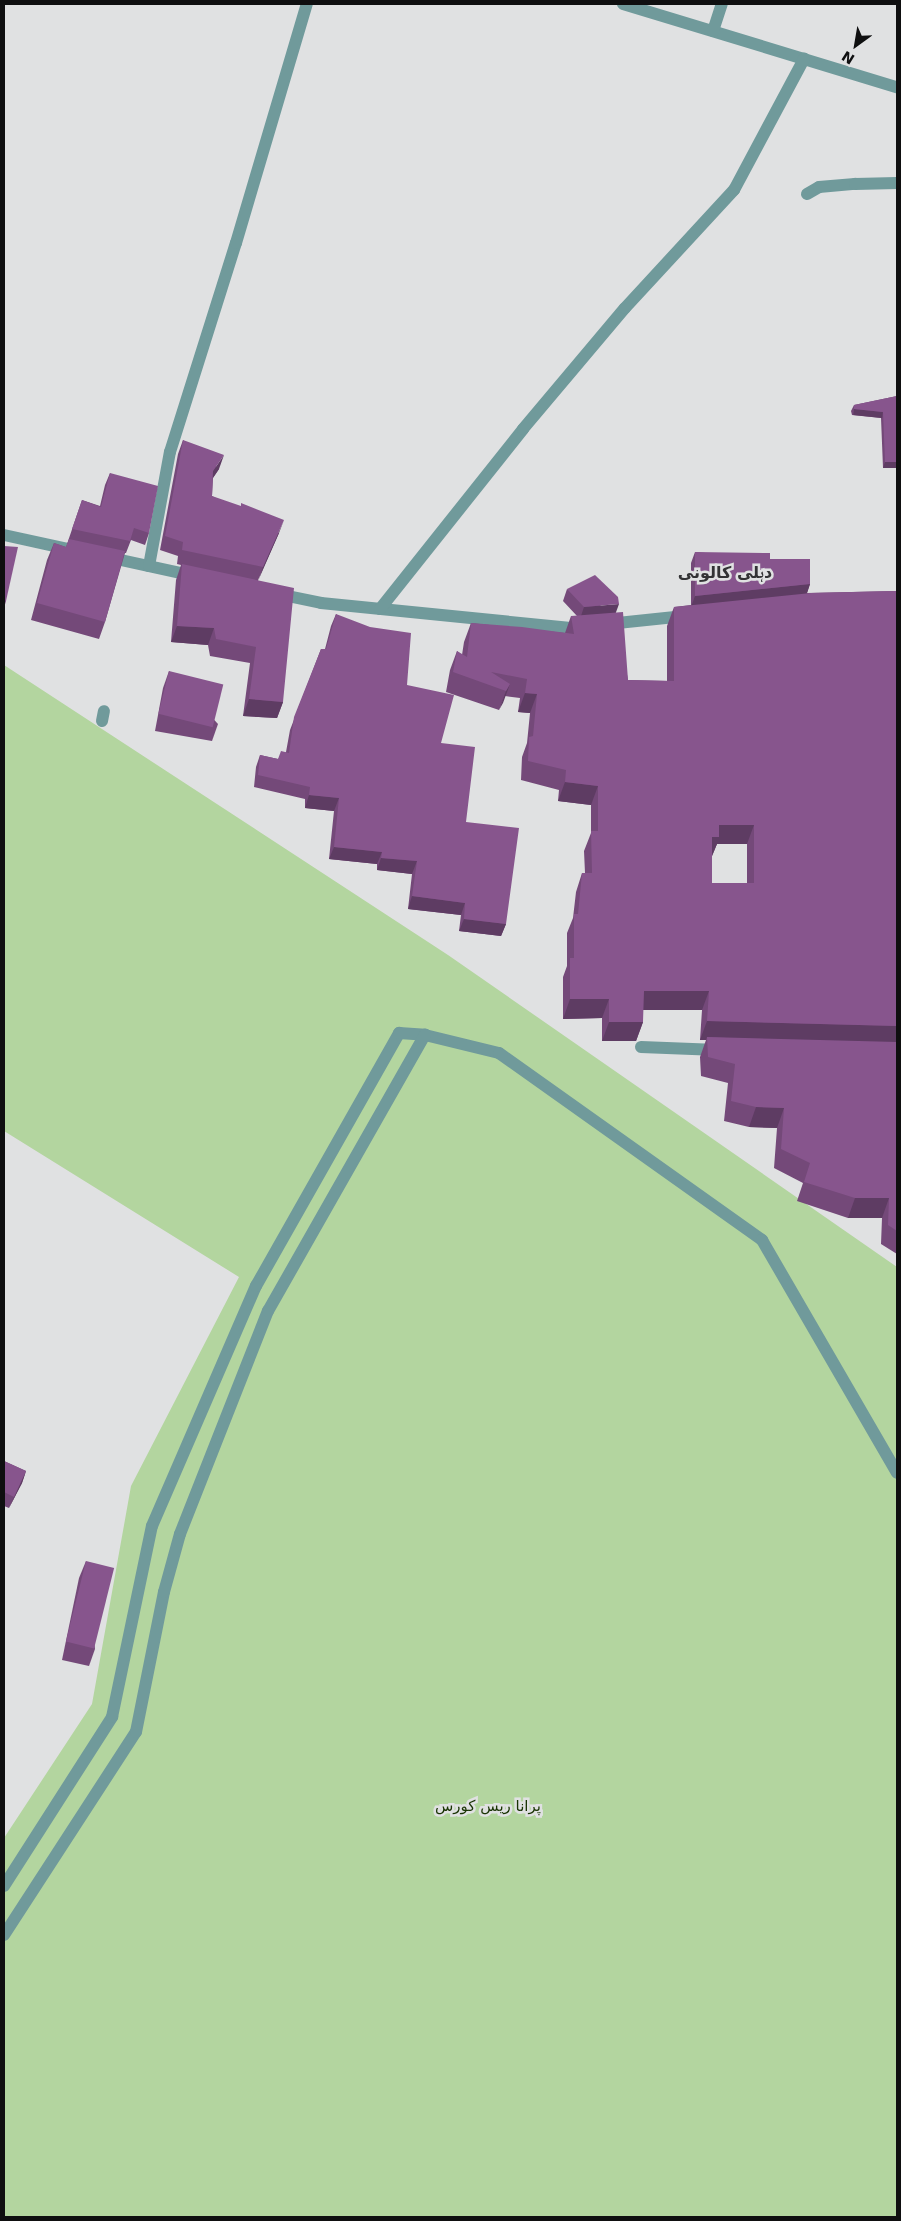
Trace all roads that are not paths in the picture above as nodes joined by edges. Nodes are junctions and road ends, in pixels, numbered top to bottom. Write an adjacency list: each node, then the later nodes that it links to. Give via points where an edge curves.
1 (307, 4): 12 (street, via 170,452)
2 (623, 4): 4 (street)
3 (722, 4): 4 (street)
4 (713, 31): 5 (street)
5 (804, 59): 6 (street); 15 (street, via 734,190 625,308)
6 (897, 87)
7 (897, 183): 8 (street, via 819,188)
8 (807, 194)
9 (4, 535): 10 (street)
10 (79, 551)
11 (97, 555): 12 (street)
12 (149, 566): 13 (street)
13 (206, 578)
14 (266, 591): 15 (street, via 321,603)
15 (380, 608): 16 (street, via 571,628)
16 (700, 615)
17 (425, 1035): 20 (street, via 499,1053 762,1240); 21 (street, via 399,1033 256,1286 152,1526 112,1717); 22 (street, via 268,1311 180,1534 164,1592 136,1732)
18 (641, 1047): 19 (street)
19 (726, 1050)
20 (897, 1474)
21 (4, 1886)
22 (4, 1935)

